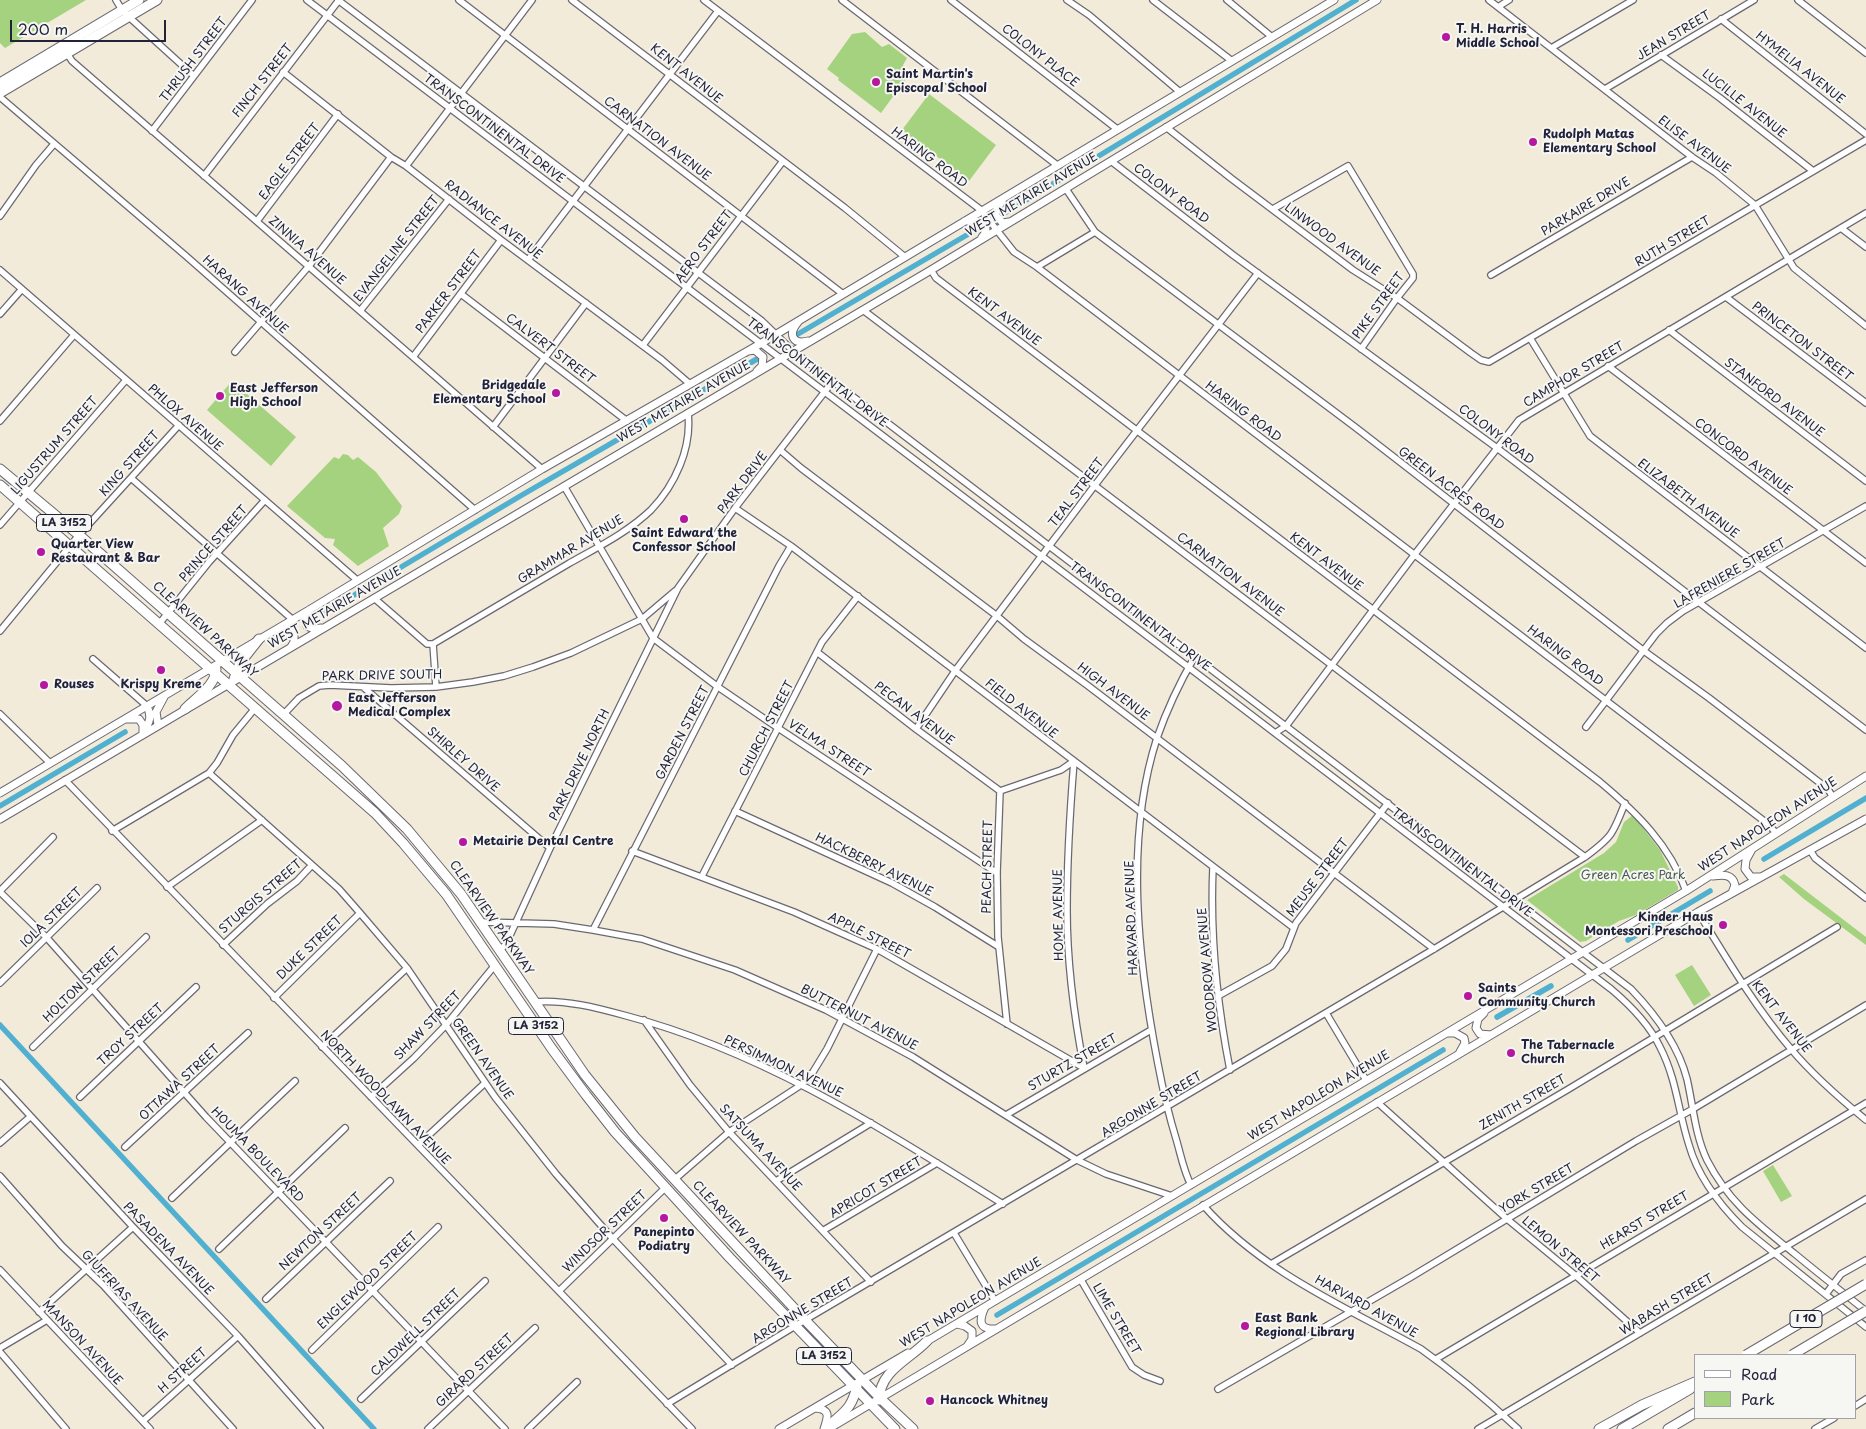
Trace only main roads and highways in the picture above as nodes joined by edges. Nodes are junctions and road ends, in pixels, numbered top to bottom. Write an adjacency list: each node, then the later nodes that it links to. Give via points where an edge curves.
1 (139, 0): 5 (highway)
2 (157, 0): 5 (highway)
3 (1334, 0): 8 (main road, WEST METAIRIE AVENUE)
4 (1377, 0): 9 (main road, WEST METAIRIE AVENUE)
5 (65, 50): 6 (highway); 7 (highway)
6 (0, 83)
7 (0, 95)
8 (1009, 194): 9 (main road, via 1000,202 996,216 1003,222); 10 (main road, WEST METAIRIE AVENUE)
9 (1011, 221): 11 (main road, WEST METAIRIE AVENUE)
10 (962, 222): 11 (main road, via 976,220 982,223 985,235); 12 (main road, WEST METAIRIE AVENUE)
11 (978, 241): 13 (main road, WEST METAIRIE AVENUE)
12 (800, 320): 13 (main road, via 793,328 794,339 800,342); 14 (main road, WEST METAIRIE AVENUE)
13 (812, 340): 15 (main road, WEST METAIRIE AVENUE)
14 (746, 351): 15 (main road, via 755,350 763,356 762,366); 20 (main road, WEST METAIRIE AVENUE)
15 (753, 375): 22 (main road, WEST METAIRIE AVENUE)
16 (0, 468): 18 (highway, CLEARVIEW PARKWAY / LA 3152)
17 (0, 485): 19 (highway, CLEARVIEW PARKWAY / LA 3152)
18 (127, 578): 19 (highway); 25 (highway, CLEARVIEW PARKWAY / LA 3152, via 210,651)
19 (118, 589): 25 (highway, CLEARVIEW PARKWAY / LA 3152)
20 (310, 610): 21 (main road, WEST METAIRIE AVENUE); 22 (main road, via 305,617 307,626)
21 (279, 628): 23 (main road, WEST METAIRIE AVENUE); 24 (main road, via 294,634)
22 (323, 628): 24 (main road, WEST METAIRIE AVENUE)
23 (259, 640): 25 (main road, WEST METAIRIE AVENUE); 26 (highway, via 240,663)
24 (290, 647): 26 (main road, WEST METAIRIE AVENUE)
25 (216, 667): 26 (highway, CLEARVIEW PARKWAY / LA 3152); 26 (highway, CLEARVIEW PARKWAY / LA 3152); 27 (main road, WEST METAIRIE AVENUE); 30 (highway, via 209,686)
26 (234, 679): 30 (main road, WEST METAIRIE AVENUE); 33 (highway, CLEARVIEW PARKWAY / LA 3152, via 239,693); 35 (highway, CLEARVIEW PARKWAY / LA 3152)
27 (168, 693): 28 (main road, WEST METAIRIE AVENUE); 29 (main road)
28 (146, 706): 32 (main road, WEST METAIRIE AVENUE); 36 (main road, via 150,721)
29 (157, 708): 31 (main road, via 162,717); 34 (main road)
30 (185, 709): 31 (main road, WEST METAIRIE AVENUE)
31 (171, 718): 34 (main road, WEST METAIRIE AVENUE)
32 (124, 719): 36 (main road, via 139,719 143,726); 38 (main road, WEST METAIRIE AVENUE)
33 (271, 721): 35 (highway, via 278,720 292,732); 45 (highway, CLEARVIEW PARKWAY / LA 3152, via 375,813 427,871)
34 (158, 726): 36 (main road, WEST METAIRIE AVENUE)
35 (300, 730): 46 (highway, CLEARVIEW PARKWAY / LA 3152, via 407,829 482,922)
36 (140, 735): 40 (main road, WEST METAIRIE AVENUE)
37 (1866, 776): 41 (main road, WEST NAPOLEON AVENUE)
38 (0, 793)
39 (1866, 819): 43 (main road)
40 (0, 820)
41 (1752, 848): 42 (main road, WEST NAPOLEON AVENUE); 43 (main road, via 1745,864 1746,873 1751,877)
42 (1710, 876): 44 (main road, via 1731,877 1735,884); 49 (main road, WEST NAPOLEON AVENUE)
43 (1764, 876): 44 (main road)
44 (1732, 894): 51 (main road)
45 (469, 926): 46 (highway, via 483,936 493,950); 47 (highway, CLEARVIEW PARKWAY / LA 3152)
46 (500, 950): 48 (highway, CLEARVIEW PARKWAY / LA 3152)
47 (496, 965): 48 (highway, via 502,962 513,980); 53 (highway, CLEARVIEW PARKWAY / LA 3152, via 586,1095)
48 (528, 994): 54 (highway, CLEARVIEW PARKWAY / LA 3152, via 605,1101)
49 (1487, 1009): 50 (main road, WEST NAPOLEON AVENUE); 51 (main road, via 1478,1019 1476,1028 1480,1034)
50 (1446, 1033): 52 (main road, via 1464,1038 1465,1043); 58 (main road, WEST NAPOLEON AVENUE)
51 (1491, 1035): 52 (main road)
52 (1458, 1054): 61 (main road)
53 (649, 1170): 54 (highway, via 656,1170 668,1182); 55 (highway, CLEARVIEW PARKWAY / LA 3152)
54 (674, 1180): 56 (highway, CLEARVIEW PARKWAY / LA 3152)
55 (665, 1188): 56 (highway, via 672,1186 685,1197); 67 (highway, CLEARVIEW PARKWAY / LA 3152, via 795,1326)
56 (691, 1197): 67 (highway, CLEARVIEW PARKWAY / LA 3152, via 854,1371)
57 (1866, 1284): 64 (highway, I 10, bridge)
58 (986, 1307): 60 (main road, WEST NAPOLEON AVENUE); 61 (main road, via 981,1323 990,1329)
59 (1866, 1311): 65 (highway, I 10, bridge)
60 (957, 1324): 62 (main road, WEST NAPOLEON AVENUE); 63 (main road, via 972,1331 972,1340)
61 (998, 1329): 63 (main road)
62 (927, 1341): 67 (main road, WEST NAPOLEON AVENUE); 69 (highway, via 891,1370)
63 (966, 1348): 69 (main road)
64 (1748, 1354)
65 (1794, 1354)
66 (1694, 1384): 77 (highway, via 1642,1405)
67 (857, 1385): 69 (highway, CLEARVIEW PARKWAY / LA 3152); 70 (main road, WEST NAPOLEON AVENUE); 74 (highway, via 846,1411)
68 (1694, 1385): 78 (highway)
69 (877, 1400): 74 (main road); 75 (highway, CLEARVIEW PARKWAY / LA 3152, via 881,1416); 76 (highway, CLEARVIEW PARKWAY / LA 3152)
70 (815, 1408): 73 (main road, WEST NAPOLEON AVENUE); 74 (main road, via 827,1413)
71 (1694, 1415): 79 (highway)
72 (1694, 1415): 80 (highway)
73 (779, 1429)
74 (826, 1429)
75 (895, 1429)
76 (913, 1429)
77 (1599, 1429)
78 (1622, 1429)
79 (1668, 1429)
80 (1678, 1429)

